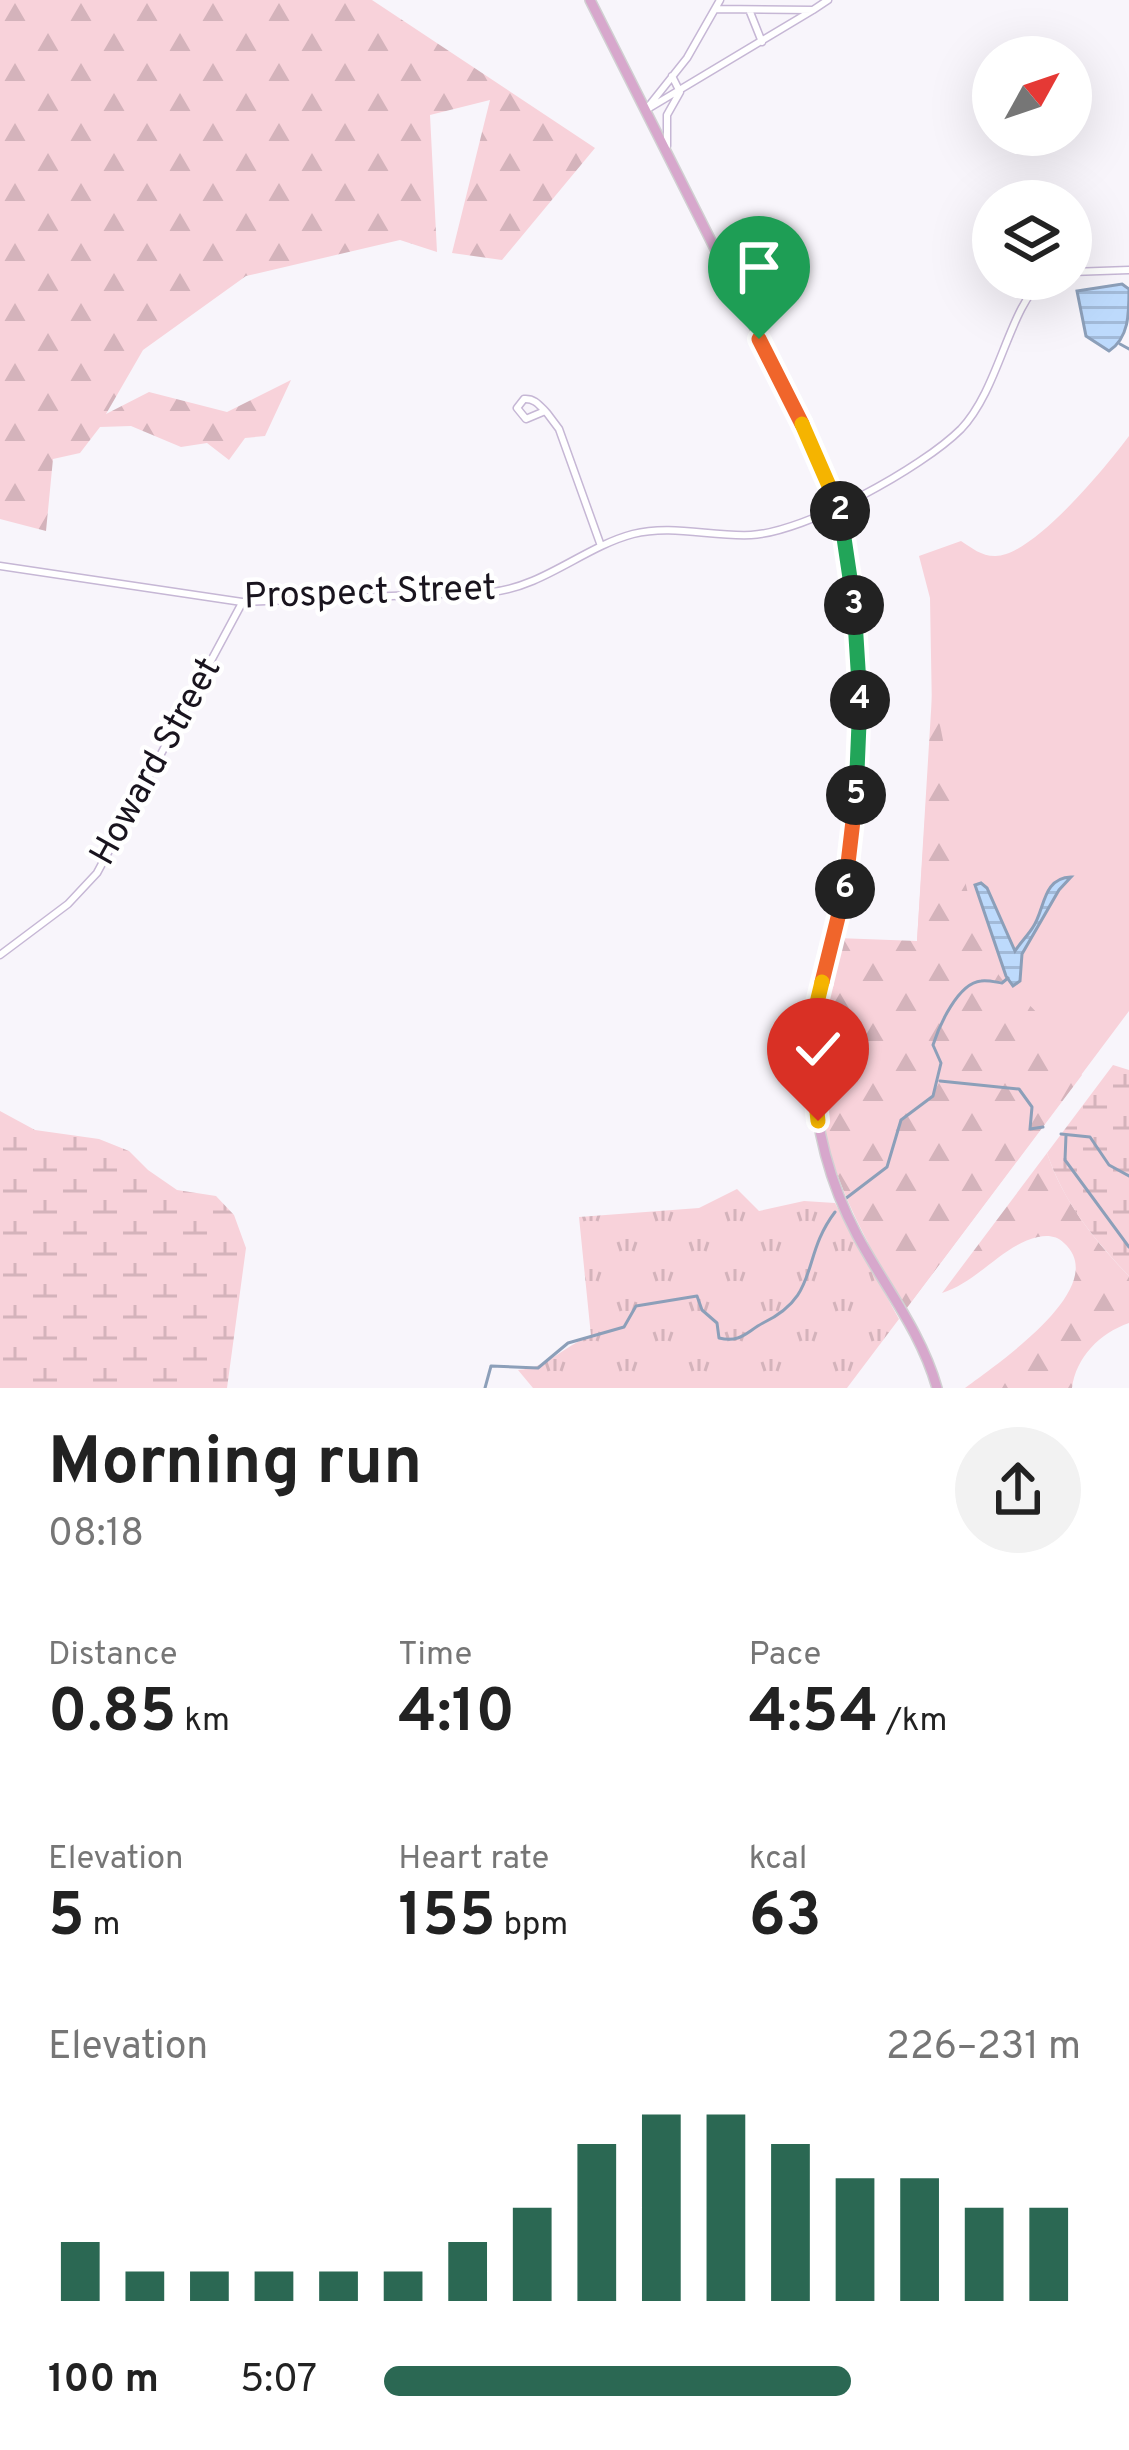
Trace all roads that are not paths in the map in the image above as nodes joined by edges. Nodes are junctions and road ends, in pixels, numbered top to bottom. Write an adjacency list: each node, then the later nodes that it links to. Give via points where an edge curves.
1 (590, 0): 10 (main road)
2 (720, 0): 4 (street)
3 (828, 0): 6 (street)
4 (715, 9): 5 (street); 8 (street)
5 (750, 10): 6 (street); 7 (street)
6 (813, 10): 7 (street)
7 (762, 42): 9 (street)
8 (673, 76): 9 (street); 10 (street)
9 (680, 92): 10 (street); 11 (street, via 667,116)
10 (646, 110): 11 (main road)
11 (668, 155): 16 (main road)
12 (1129, 270): 13 (street)
13 (1092, 271)
14 (1026, 300): 16 (street, Prospect Street, via 993,381 964,426)
15 (544, 411): 17 (street, via 568,448)
16 (840, 506): 17 (street, Prospect Street, via 766,533 657,530); 21 (main road, via 860,671 859,752 850,867 815,1011 818,1121 837,1192)
17 (602, 546): 19 (street, Prospect Street, via 497,591)
18 (0, 566): 19 (street, Prospect Street)
19 (242, 602): 20 (street, Howard Street, via 102,866 68,904)
20 (0, 955)
21 (937, 1388)

